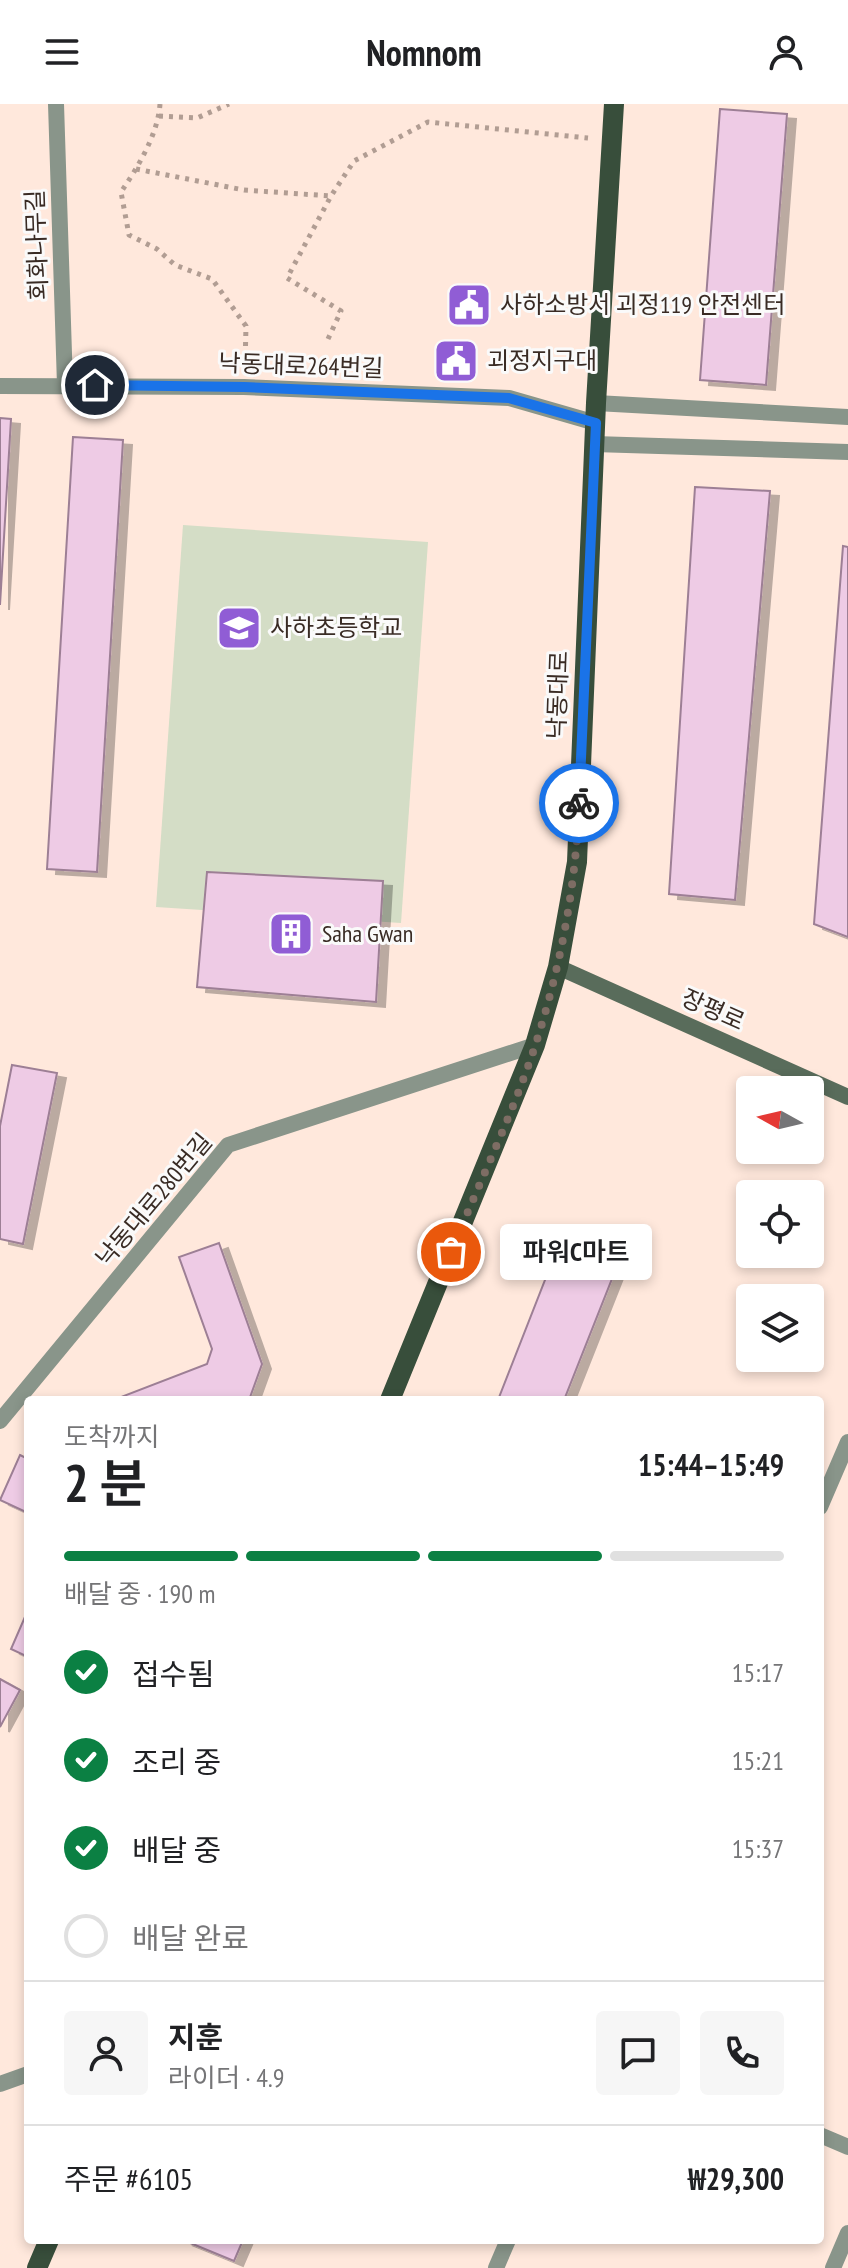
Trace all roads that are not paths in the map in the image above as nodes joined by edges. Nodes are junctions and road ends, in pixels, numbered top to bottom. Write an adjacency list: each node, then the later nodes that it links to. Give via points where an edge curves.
1 (56, 104): 3 (street, 회화나무길)
2 (614, 104): 5 (main road, 낙동대로)
3 (65, 385): 4 (street, 낙동대로264번길); 5 (street, 낙동대로264번길, via 509,398)
4 (0, 386)
5 (596, 413): 6 (street, 낙동대로264번길); 7 (main road, 낙동대로)
6 (848, 417)
7 (594, 444): 8 (street); 9 (main road, 낙동대로, via 577,862)
8 (848, 452)
9 (558, 967): 10 (main road, 낙동대로); 11 (main road, 장평로)
10 (535, 1045): 12 (main road, 낙동대로); 13 (street, 낙동대로280번길, via 228,1145)
11 (848, 1097)
12 (392, 1396)
13 (0, 1421)
14 (848, 1442): 15 (street)
15 (824, 1498)
16 (24, 2075): 17 (street)
17 (0, 2084)
18 (824, 2137): 19 (street)
19 (848, 2147)
20 (848, 2233): 25 (street)
21 (47, 2244): 23 (main road)
22 (506, 2244): 24 (street)
23 (37, 2268)
24 (496, 2268)
25 (833, 2268)

